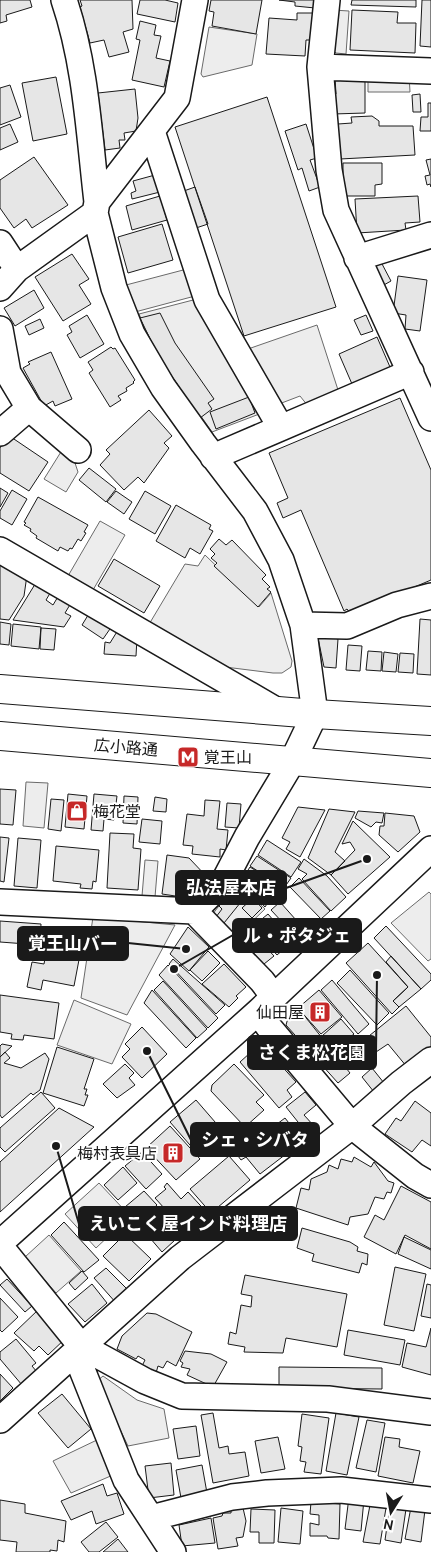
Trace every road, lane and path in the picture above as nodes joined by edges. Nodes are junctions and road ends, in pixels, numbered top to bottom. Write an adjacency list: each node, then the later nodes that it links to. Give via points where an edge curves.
1 (64, 0): 7 (street, via 74,28 83,79)
2 (196, 0): 6 (street, via 177,98)
3 (326, 0): 4 (street)
4 (320, 67): 5 (street); 10 (street, via 329,170 336,210)
5 (431, 71)
6 (152, 131): 7 (street); 17 (street, via 207,300)
7 (96, 207): 11 (street); 20 (street, via 114,288 132,334 162,387)
8 (431, 235): 10 (street)
9 (0, 243): 11 (street)
10 (357, 258): 14 (street)
11 (17, 268): 12 (street)
12 (0, 288)
13 (0, 329): 15 (street, via 8,373)
14 (411, 372): 16 (street); 17 (street)
15 (29, 408): 18 (street); 19 (street)
16 (431, 418)
17 (281, 428): 20 (street)
18 (0, 433)
19 (78, 450)
20 (214, 457): 23 (street, via 255,511 281,560)
21 (0, 550): 25 (street)
22 (431, 596): 23 (street, via 396,605 347,626)
23 (303, 625): 26 (street)
24 (0, 689): 25 (main road)
25 (276, 710): 26 (main road)
26 (315, 714): 27 (main road); 29 (street)
27 (431, 721)
28 (0, 736): 29 (main road, 広小路通)
29 (292, 762): 30 (main road, 広小路通); 33 (street, via 224,881)
30 (431, 773)
31 (431, 849): 34 (street)
32 (0, 902): 33 (street)
33 (194, 911): 34 (street, via 262,981)
34 (266, 1004): 36 (street, via 268,1026); 38 (street)
35 (431, 1060): 36 (street)
36 (352, 1126): 37 (street); 39 (street, via 180,1258)
37 (431, 1185)
38 (0, 1245): 39 (street)
39 (81, 1346): 40 (street, via 145,1381 182,1396 328,1399); 41 (street); 43 (street, via 79,1362 126,1480)
40 (431, 1412)
41 (0, 1420)
42 (431, 1500): 43 (street, via 341,1490 268,1493 232,1497)
43 (151, 1518): 44 (street)
44 (173, 1552)

